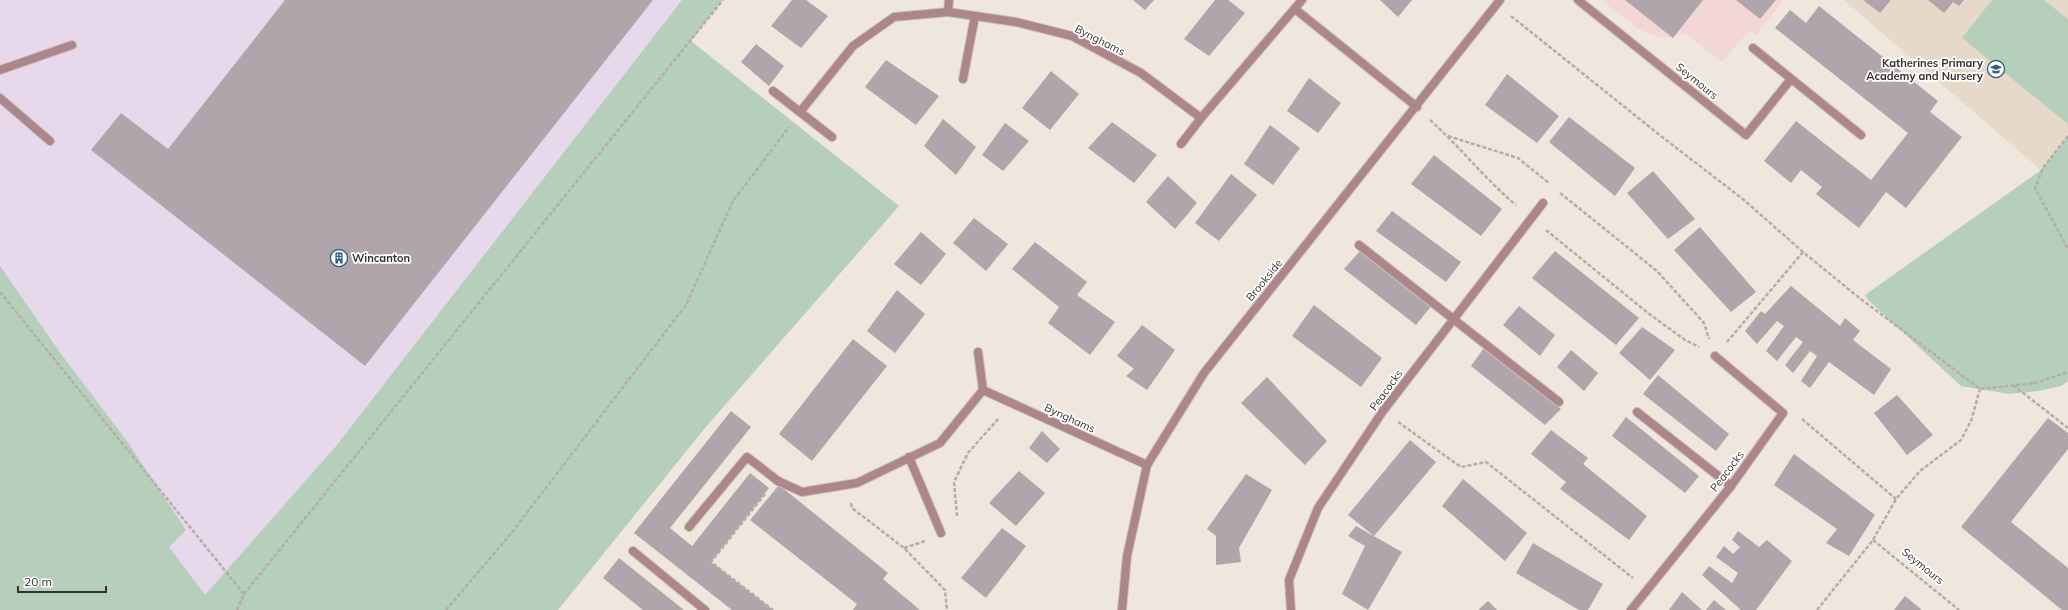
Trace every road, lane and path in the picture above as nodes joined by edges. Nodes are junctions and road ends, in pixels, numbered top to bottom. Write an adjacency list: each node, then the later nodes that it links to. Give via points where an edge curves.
1 (723, 0): 58 (path)
2 (949, 0): 7 (street)
3 (1302, 0): 6 (street)
4 (1578, 0): 13 (street, Seymours, via 1746,135)
5 (1498, 2): 16 (street, Brookside); 31 (path, via 1657,133 1744,200)
6 (1295, 9): 16 (street); 18 (street)
7 (948, 12): 8 (street, Bynghams); 17 (street, Bynghams, via 894,17 853,46)
8 (975, 16): 12 (street); 18 (street, Bynghams, via 1016,22 1072,36 1141,73)
9 (72, 45): 11 (street)
10 (1753, 48): 13 (street)
11 (0, 70)
12 (963, 79)
13 (1791, 79): 20 (street)
14 (773, 91): 17 (street)
15 (0, 98): 23 (street)
16 (1417, 107): 19 (path); 47 (street, Brookside, via 1204,373)
17 (800, 112): 22 (street); 60 (path, via 733,201 686,305 509,536)
18 (1201, 118): 24 (street)
19 (1448, 135): 25 (path, via 1518,158); 28 (path, via 1496,188)
20 (1862, 135)
21 (2068, 136): 30 (path, via 2043,168 2035,188)
22 (832, 137)
23 (50, 141)
24 (1181, 144)
25 (1550, 184)
26 (1555, 189): 35 (path, via 1657,271 1704,323)
27 (1544, 203): 28 (street, Peacocks)
28 (1532, 218): 33 (street, Peacocks); 35 (path, via 1648,313 1685,340)
29 (1359, 245): 33 (street)
30 (2068, 249)
31 (1803, 252): 35 (path); 38 (path)
32 (0, 292): 58 (path)
33 (1453, 318): 40 (street); 42 (street, Peacocks)
34 (978, 352): 39 (street)
35 (1715, 356): 44 (street)
36 (2068, 372): 37 (path, via 2035,383)
37 (2013, 385): 38 (path); 45 (path)
38 (1980, 389): 51 (path, via 1971,421 1961,440 1920,471)
39 (983, 390): 41 (street, Bynghams); 46 (street, via 940,443)
40 (1559, 402)
41 (1013, 404): 47 (street, Bynghams); 53 (path, via 968,453 954,482 957,524)
42 (1384, 411): 57 (path, via 1461,467 1486,462); 65 (street, Peacocks, via 1318,508 1289,580)
43 (1637, 412): 50 (street)
44 (1784, 413): 50 (street, Peacocks); 51 (path, via 1796,414)
45 (2068, 428)
46 (909, 458): 49 (street, via 857,483); 53 (street)
47 (1147, 465): 64 (street, Brookside, via 1128,556)
48 (778, 481): 49 (street, via 802,492); 52 (street, via 747,456); 62 (path, via 769,488 711,562)
49 (848, 484): 55 (path, via 852,508)
50 (1731, 486): 57 (street, Peacocks)
51 (1896, 499): 54 (path)
52 (689, 527)
53 (941, 533): 55 (path)
54 (1873, 540): 67 (path); 68 (path, Seymours)
55 (904, 548): 63 (path, via 945,590)
56 (633, 551): 61 (street)
57 (1648, 590): 66 (street, Peacocks)
58 (244, 594): 59 (path)
59 (237, 610)
60 (446, 610)
61 (705, 610)
62 (773, 610)
63 (947, 610)
64 (1122, 610)
65 (1291, 610)
66 (1631, 610)
67 (1817, 610)
68 (1959, 610)

